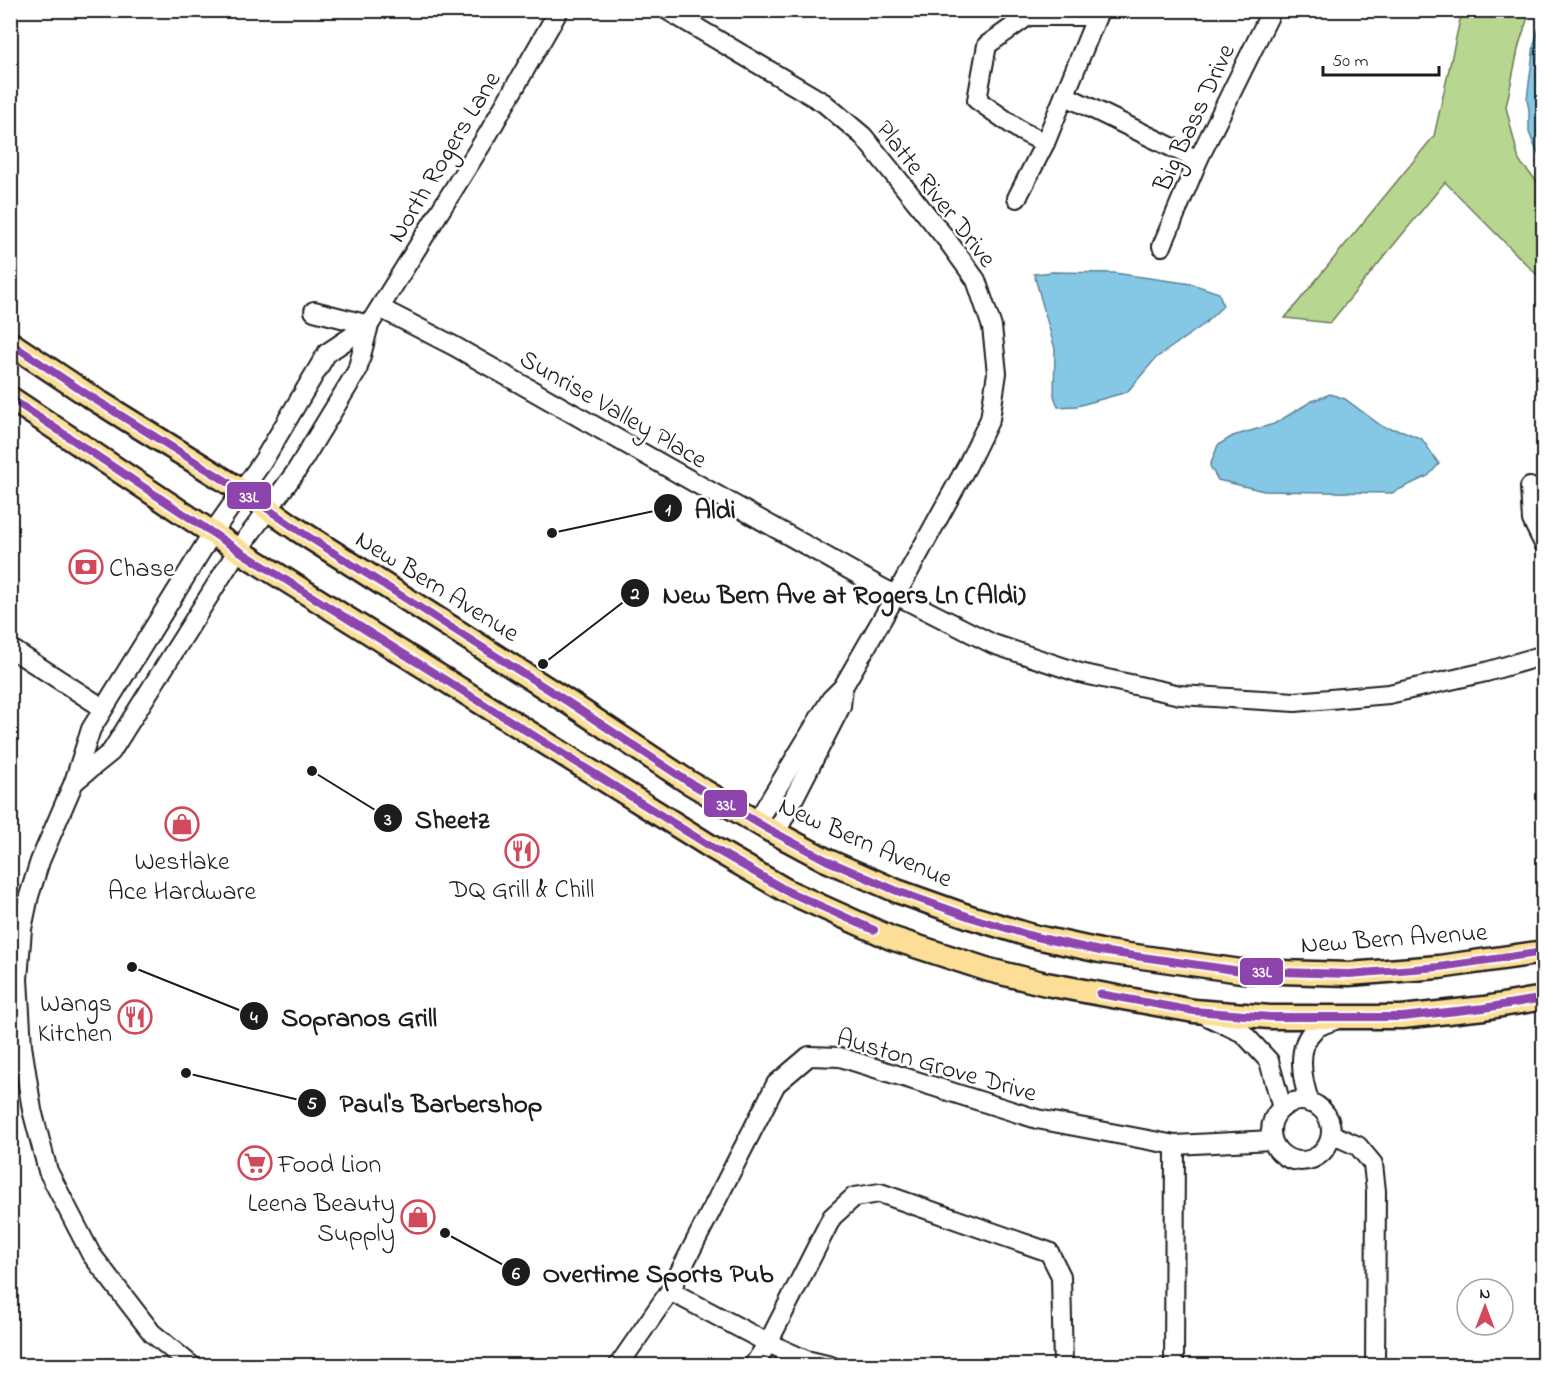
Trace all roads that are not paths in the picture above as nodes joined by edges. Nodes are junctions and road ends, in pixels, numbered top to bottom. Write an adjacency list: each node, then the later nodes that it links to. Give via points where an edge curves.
1 (559, 10): 10 (street, North Rogers Lane)
2 (667, 10): 21 (street, Platte River Drive, via 824,103 863,136 976,280 992,327 995,350 997,373 990,419)
3 (1272, 10): 7 (street, Big Bass Drive)
4 (1097, 13): 5 (street); 6 (street, via 1028,16 987,45 977,100)
5 (1064, 95): 6 (street); 7 (street)
6 (1045, 143): 8 (street)
7 (1198, 160): 9 (street, Big Bass Drive)
8 (1017, 198)
9 (1162, 246)
10 (380, 308): 12 (street, North Rogers Lane); 21 (street, Sunrise Valley Place)
11 (314, 311): 12 (street)
12 (369, 326): 16 (street, North Rogers Lane, via 327,353); 17 (street, North Rogers Lane, via 357,371 295,473)
13 (10, 343): 16 (main road, New Bern Avenue)
14 (10, 398): 18 (main road)
15 (1530, 487): 19 (street, via 1532,520)
16 (242, 491): 17 (main road, New Bern Avenue); 18 (street, North Rogers Lane)
17 (268, 509): 20 (street, North Rogers Lane); 26 (main road, New Bern Avenue, via 687,781)
18 (213, 532): 20 (main road); 24 (street, North Rogers Lane)
19 (1544, 544)
20 (238, 550): 25 (street, North Rogers Lane, via 111,752); 29 (main road, via 787,891 891,938 989,970)
21 (896, 595): 23 (street, Sunrise Valley Place, via 993,644 1080,673 1180,695 1295,702 1389,694); 26 (street, Platte River Drive, via 843,687 841,706)
22 (10, 648): 24 (street)
23 (1544, 655)
24 (104, 708): 25 (street, North Rogers Lane, via 91,729)
25 (74, 782): 38 (street, North Rogers Lane, via 40,861 22,929 18,979 21,1046 32,1110 48,1171 91,1254 152,1333)
26 (766, 828): 27 (main road, New Bern Avenue, via 897,891 1032,936 1100,951 1240,971 1349,974 1439,967)
27 (1544, 952)
28 (1544, 998): 30 (main road, via 1402,1017)
29 (1194, 1011): 30 (main road); 32 (street, via 1243,1033 1269,1061)
30 (1340, 1018): 31 (street, via 1317,1028 1306,1039 1302,1064)
31 (1310, 1103): 32 (street, via 1294,1102); 33 (street, via 1328,1117)
32 (1282, 1108): 34 (street, via 1273,1120)
33 (1331, 1134): 34 (street, via 1321,1154 1302,1161 1284,1156); 44 (street, via 1358,1146 1373,1164)
34 (1272, 1140): 35 (street, Auston Grove Drive)
35 (1175, 1145): 36 (street, Auston Grove Drive, via 1037,1119 840,1057 809,1056 776,1084); 43 (street)
36 (670, 1291): 37 (street); 39 (street, Auston Grove Drive)
37 (768, 1343): 40 (street); 41 (street, via 806,1360); 42 (street, via 832,1217 854,1197 880,1193 1049,1252 1061,1276)
38 (192, 1365)
39 (618, 1365)
40 (753, 1365)
41 (831, 1365)
42 (1063, 1365)
43 (1174, 1365)
44 (1375, 1365)

